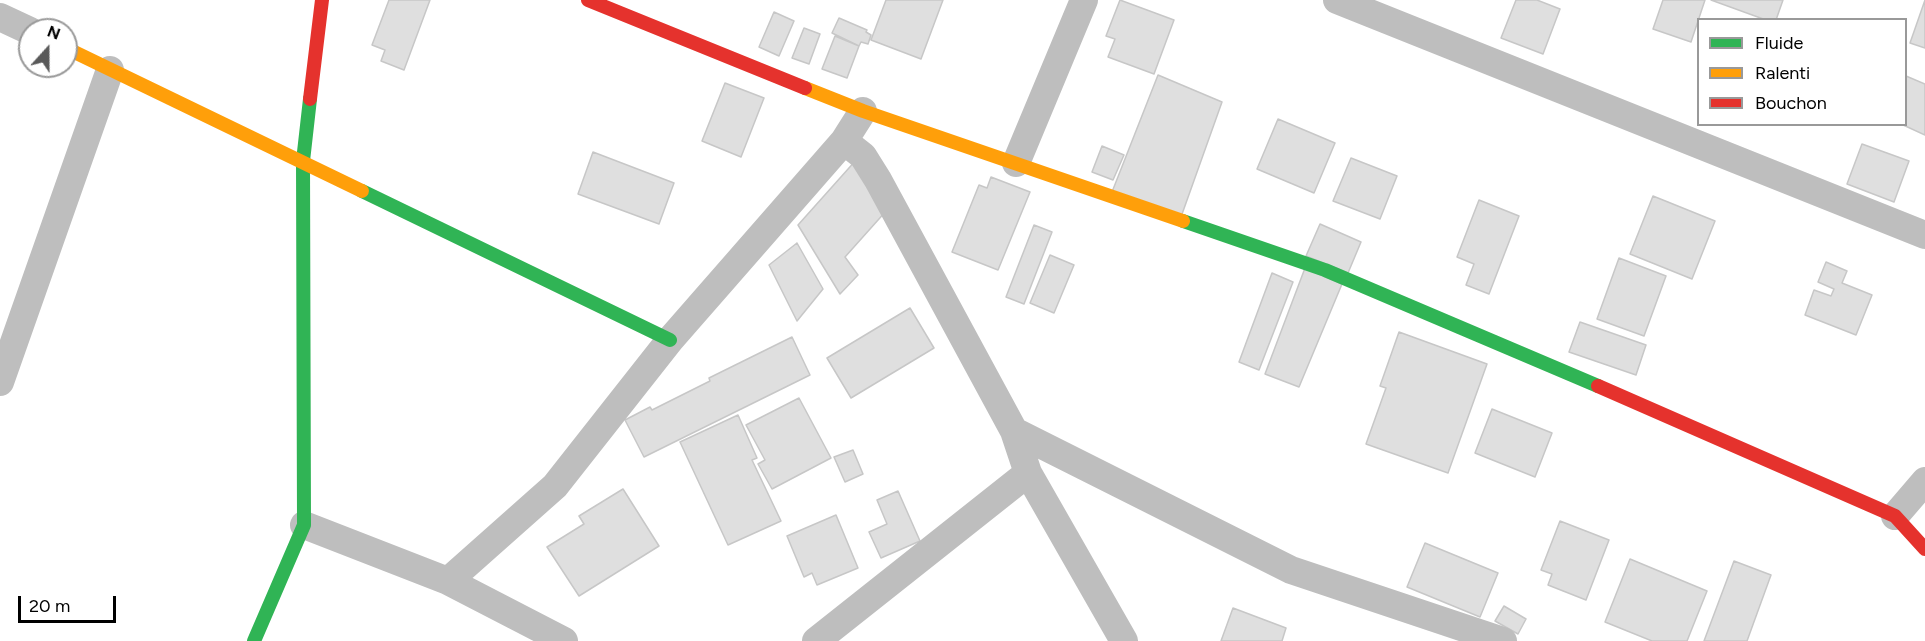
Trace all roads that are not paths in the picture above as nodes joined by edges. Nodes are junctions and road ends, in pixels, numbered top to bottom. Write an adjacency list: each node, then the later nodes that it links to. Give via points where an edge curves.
1 (322, 0): 11 (street)
2 (588, 0): 9 (street)
3 (1084, 0): 12 (street)
4 (1336, 0): 13 (street)
5 (0, 17): 6 (street)
6 (18, 25)
7 (78, 54): 8 (street)
8 (110, 69): 11 (street); 15 (street)
9 (862, 111): 10 (street); 12 (street)
10 (844, 141): 14 (street); 16 (street, via 863,156 878,180)
11 (303, 161): 14 (street); 20 (street)
12 (1016, 163): 19 (street, via 1325,270)
13 (1925, 235)
14 (670, 340): 22 (street, via 555,486)
15 (0, 382)
16 (1014, 431): 17 (street); 27 (street, via 1291,570)
17 (1028, 473): 25 (street); 26 (street)
18 (1925, 481): 19 (street)
19 (1895, 516): 21 (street)
20 (303, 525): 22 (street); 23 (street)
21 (1925, 549)
22 (448, 581): 24 (street)
23 (254, 641)
24 (564, 641)
25 (816, 641)
26 (1124, 641)
27 (1503, 641)

